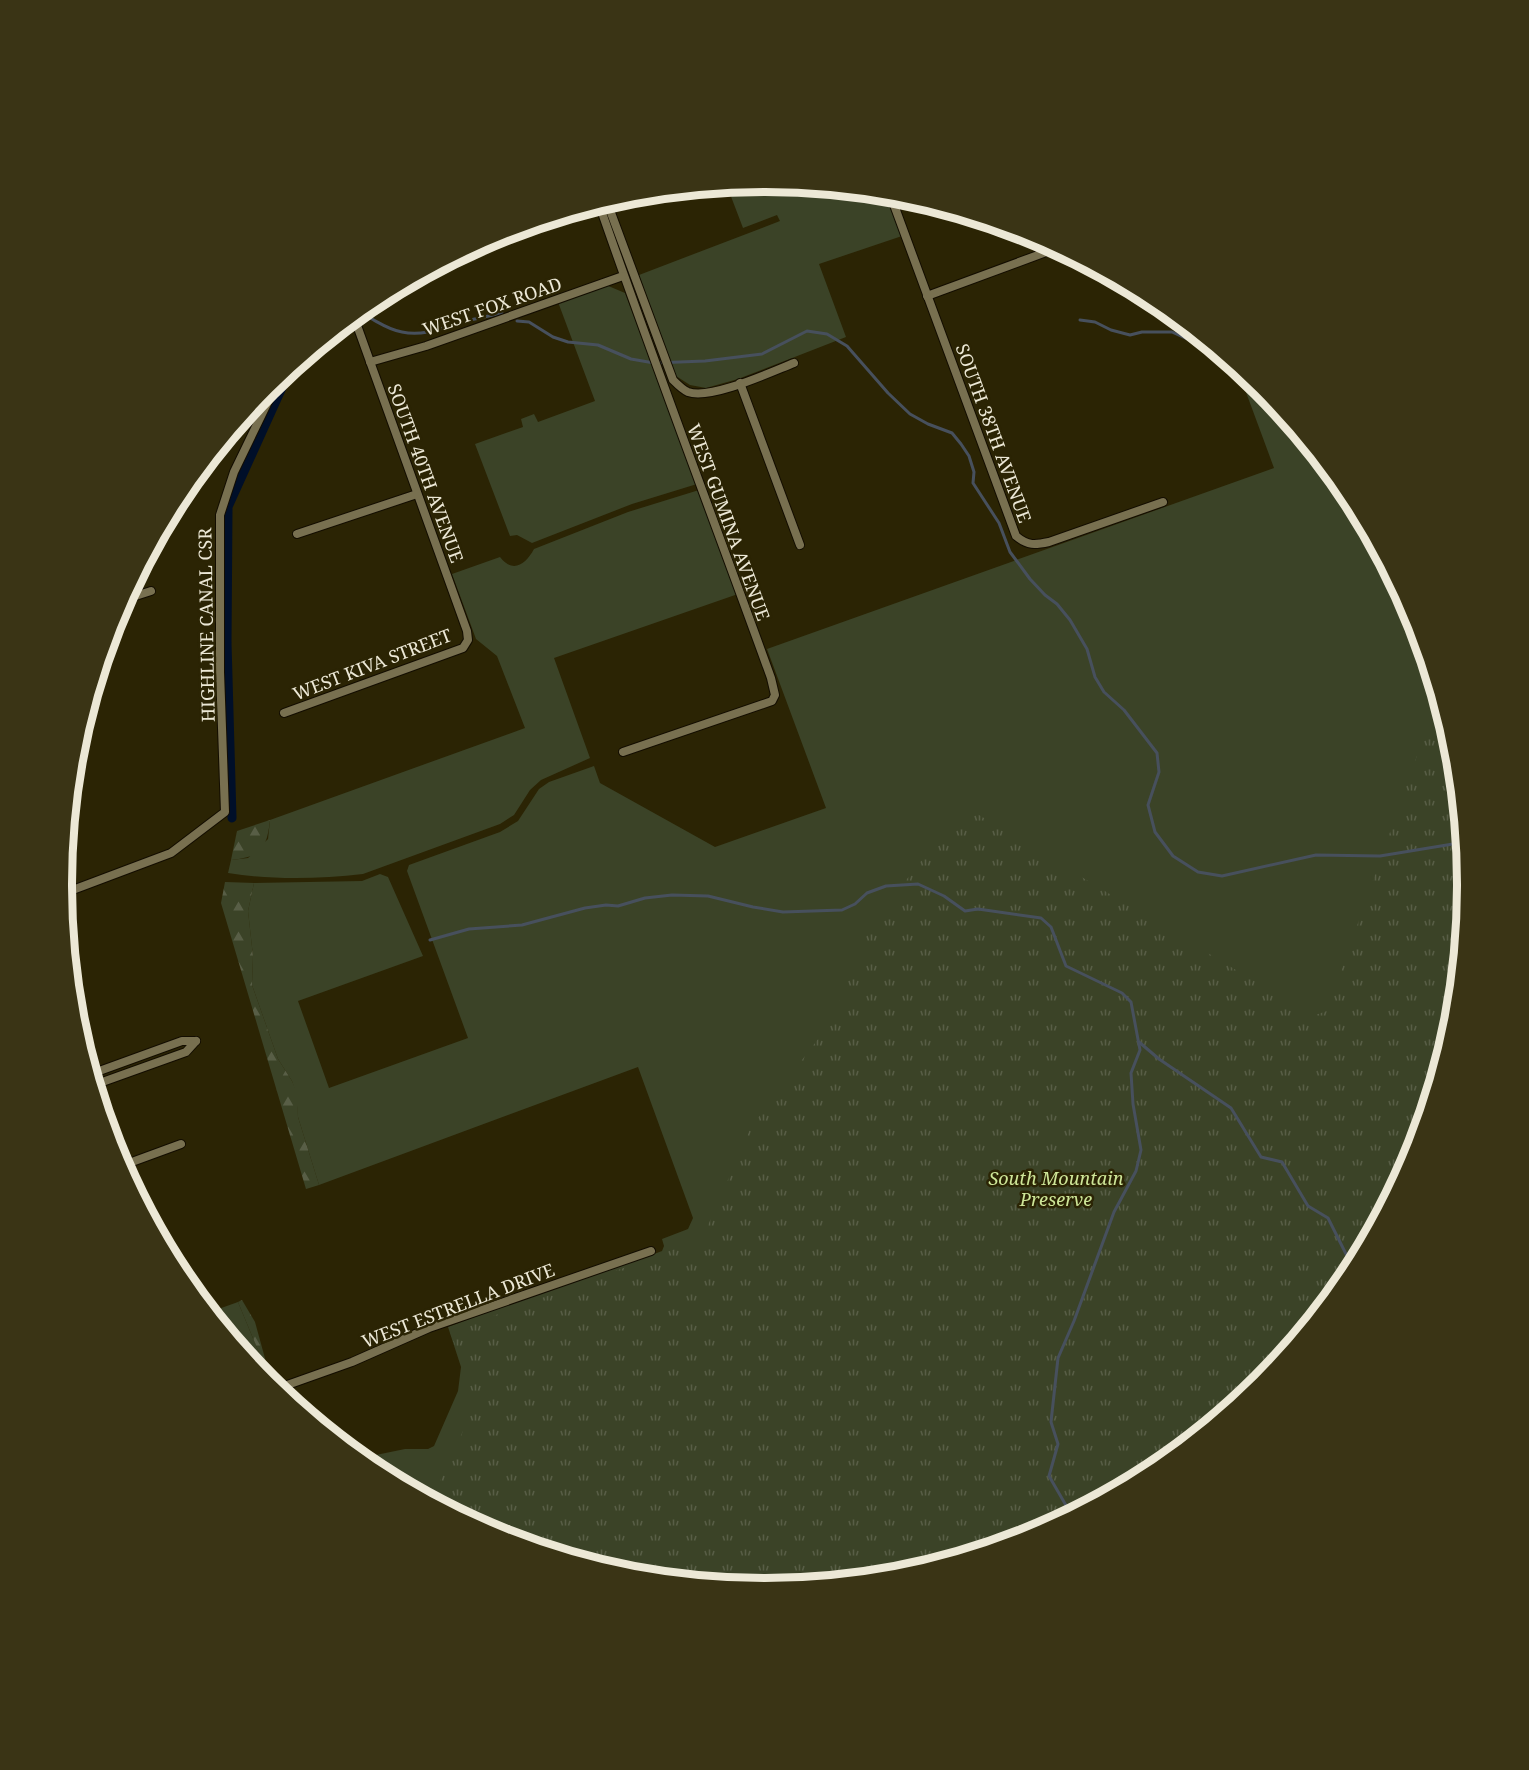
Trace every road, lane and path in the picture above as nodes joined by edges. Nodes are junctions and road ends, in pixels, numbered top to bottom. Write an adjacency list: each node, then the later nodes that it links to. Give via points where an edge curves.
1 (894, 205): 6 (street, SOUTH 38TH AVENUE)
2 (610, 210): 10 (street, via 673,380 688,392 704,393)
3 (602, 212): 5 (street, WEST GUMINA AVENUE)
4 (1046, 252): 6 (street)
5 (623, 276): 8 (street, WEST FOX ROAD); 20 (street, WEST GUMINA AVENUE, via 776,695 772,701)
6 (927, 296): 13 (street, SOUTH 38TH AVENUE, via 1016,536 1034,545 1049,542)
7 (357, 326): 8 (street, SOUTH 40TH AVENUE)
8 (370, 362): 12 (street, SOUTH 40TH AVENUE)
9 (794, 363): 10 (street)
10 (740, 383): 15 (street)
11 (267, 403): 21 (street, HIGHLINE CANAL CSR, via 234,472 220,515 225,812 171,853)
12 (417, 494): 14 (street); 18 (street, SOUTH 40TH AVENUE)
13 (1162, 502)
14 (297, 534)
15 (800, 545)
16 (151, 591): 17 (street)
17 (136, 596)
18 (468, 640): 19 (street, WEST KIVA STREET, via 463,648)
19 (284, 713)
20 (623, 752)
21 (72, 890)
22 (98, 1071): 23 (street, via 182,1041 196,1041 186,1052)
23 (101, 1082)
24 (181, 1144): 25 (street)
25 (131, 1163)
26 (651, 1251): 27 (street, WEST ESTRELLA DRIVE, via 429,1328)
27 (286, 1385)

